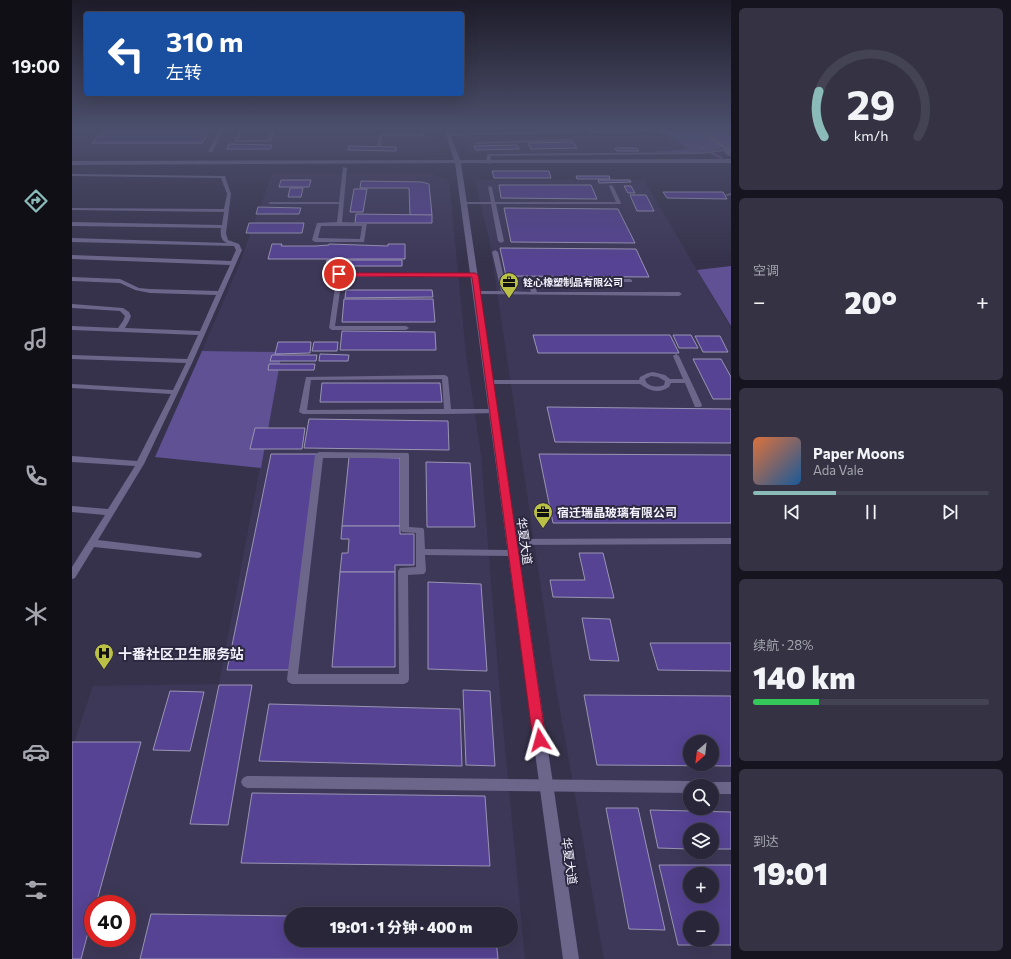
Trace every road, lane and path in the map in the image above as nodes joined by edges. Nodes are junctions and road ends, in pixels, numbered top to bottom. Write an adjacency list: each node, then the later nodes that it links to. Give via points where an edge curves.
1 (344, 173): 7 (lane)
2 (461, 173): 8 (street, 华夏大道)
3 (72, 175): 11 (lane, via 223,177 228,194)
4 (612, 186): 9 (lane, via 619,203)
5 (490, 187): 9 (lane)
6 (270, 203): 7 (lane)
7 (341, 203): 13 (lane)
8 (465, 203): 9 (lane); 21 (street, 华夏大道)
9 (493, 203): 16 (lane)
10 (72, 209): 11 (lane)
11 (227, 211): 14 (lane)
12 (72, 224): 14 (lane)
13 (339, 224): 13 (lane, via 319,224 315,240 362,241 365,224)
14 (224, 227): 17 (lane, via 226,241)
15 (72, 240): 17 (lane)
16 (501, 241)
17 (237, 245): 20 (lane, via 239,250)
18 (495, 252): 26 (lane)
19 (72, 258): 20 (lane)
20 (233, 262): 24 (lane)
21 (475, 275): 25 (street, 华夏大道); 31 (lane, via 339,274 332,328)
22 (72, 279): 24 (lane, via 120,281 150,291)
23 (630, 281): 27 (lane, via 531,281)
24 (219, 293): 33 (lane)
25 (477, 293): 26 (lane); 38 (street, 华夏大道)
26 (504, 293): 27 (lane)
27 (534, 293): 28 (lane)
28 (679, 294)
29 (72, 306): 32 (lane, via 127,311 128,319)
30 (72, 328): 32 (lane)
31 (406, 328)
32 (120, 330): 33 (lane)
33 (202, 333): 36 (lane)
34 (676, 356): 37 (lane)
35 (72, 357): 36 (lane)
36 (190, 361): 42 (lane)
37 (687, 381): 40 (lane); 43 (lane)
38 (490, 382): 39 (lane); 44 (street, 华夏大道)
39 (642, 382): 40 (lane, via 649,388 658,389 665,388); 40 (lane, via 643,376 650,374 663,376)
40 (668, 382)
41 (72, 386): 42 (lane)
42 (175, 392): 47 (lane)
43 (698, 405)
44 (494, 411): 45 (lane); 52 (street, 华夏大道)
45 (448, 412): 45 (lane, via 334,412 303,412 308,378 429,377 445,377)
46 (72, 459): 47 (lane)
47 (140, 464): 49 (lane)
48 (72, 509): 49 (lane)
49 (110, 512): 51 (lane)
50 (731, 541): 52 (lane)
51 (92, 543): 54 (lane); 55 (lane)
52 (513, 548): 53 (lane); 57 (street, 华夏大道)
53 (420, 552): 53 (lane, via 420,530 405,530 405,455 319,455 292,679 404,679 403,571 421,571)
54 (198, 555)
55 (72, 575)
56 (247, 782): 57 (lane)
57 (546, 786): 58 (lane); 61 (street, 华夏大道)
58 (683, 787)
59 (719, 788): 60 (lane)
60 (731, 788)
61 (571, 959)

